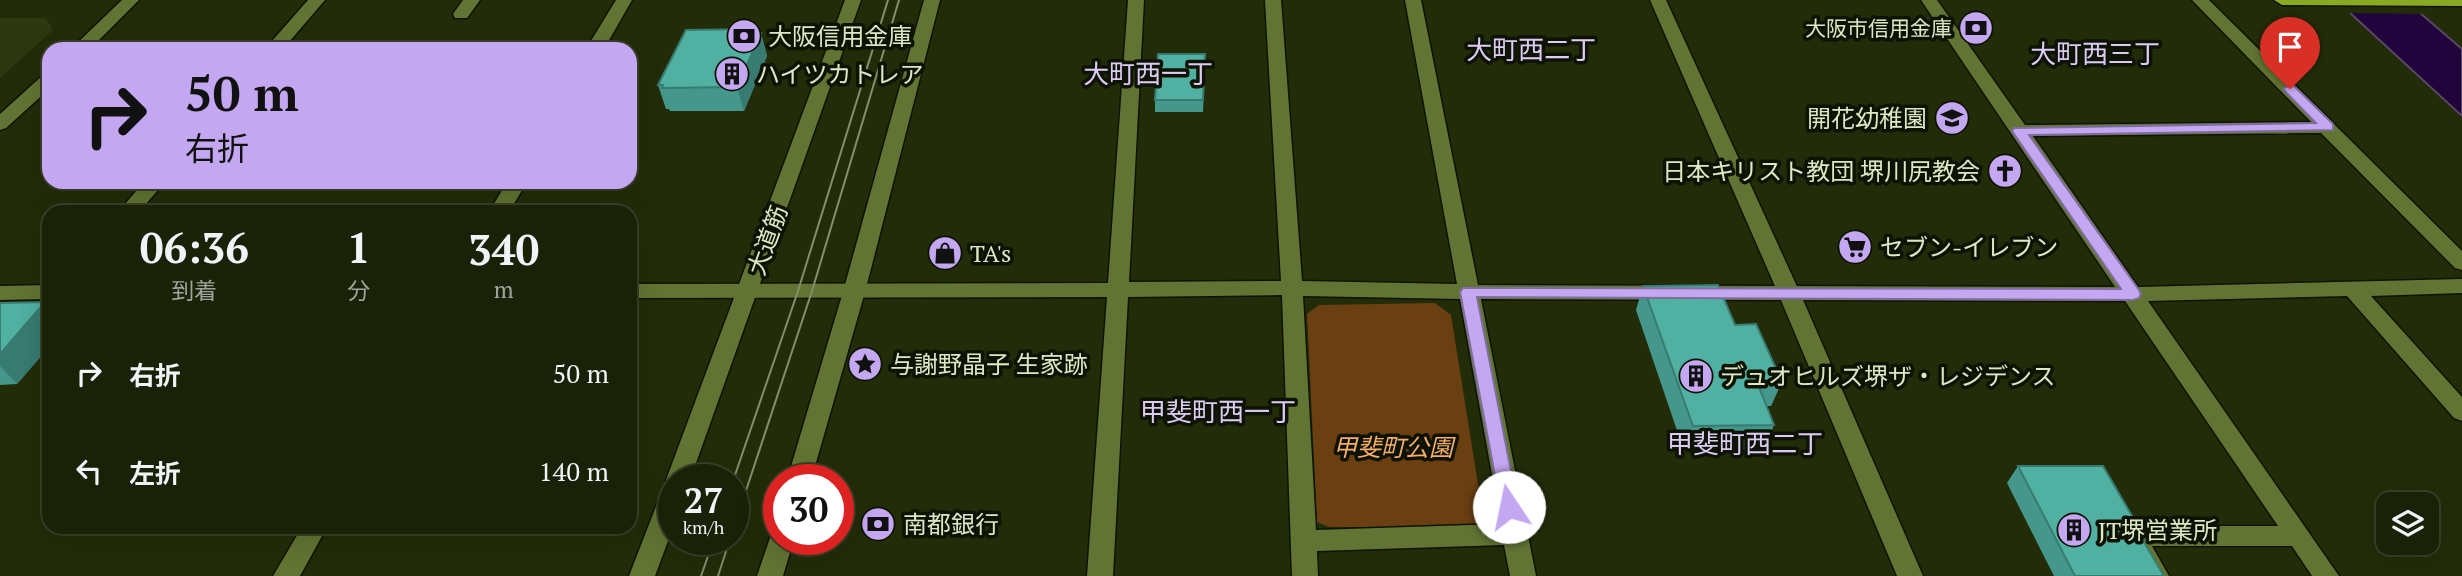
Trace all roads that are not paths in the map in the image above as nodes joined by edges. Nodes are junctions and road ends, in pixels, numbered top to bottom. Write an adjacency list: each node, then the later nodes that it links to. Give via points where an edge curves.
1 (131, 0): 17 (street)
2 (317, 0): 18 (street)
3 (472, 0): 16 (street)
4 (624, 0): 19 (street)
5 (853, 0): 34 (street, 大道筋)
6 (932, 0): 36 (street)
7 (1136, 0): 32 (street)
8 (1273, 0): 30 (street)
9 (1413, 0): 37 (street)
10 (1658, 0): 39 (street)
11 (1928, 0): 23 (street)
12 (2200, 0): 22 (street)
13 (2282, 0): 14 (highway)
14 (2306, 1): 15 (highway)
15 (2462, 1)
16 (461, 15)
17 (87, 42)
18 (280, 42)
19 (599, 42)
20 (42, 89): 21 (street)
21 (0, 124)
22 (2328, 127): 23 (street); 28 (street)
23 (2019, 131): 40 (street)
24 (149, 189): 26 (street)
25 (513, 189): 27 (street)
26 (134, 205)
27 (503, 205)
28 (2462, 263)
29 (2462, 286): 31 (street)
30 (1293, 288): 32 (street); 37 (street); 48 (street)
31 (2353, 289): 40 (street); 41 (street)
32 (1119, 290): 36 (street); 53 (street)
33 (637, 291): 34 (street)
34 (748, 291): 36 (street); 42 (street, 大道筋)
35 (42, 292): 38 (street)
36 (854, 292): 43 (street)
37 (1468, 292): 39 (street); 46 (street)
38 (0, 293)
39 (1789, 293): 40 (street); 56 (street)
40 (2133, 294): 47 (street)
41 (2462, 412)
42 (684, 464)
43 (804, 464)
44 (311, 534): 50 (street)
45 (658, 534): 51 (street)
46 (1514, 534): 48 (street); 55 (street)
47 (2299, 536): 57 (street, via 2133,536); 58 (street)
48 (1303, 541): 54 (street)
49 (776, 555): 52 (street)
50 (286, 576)
51 (642, 576)
52 (770, 576)
53 (1100, 576)
54 (1305, 576)
55 (1523, 576)
56 (1910, 576)
57 (2156, 576)
58 (2326, 576)

